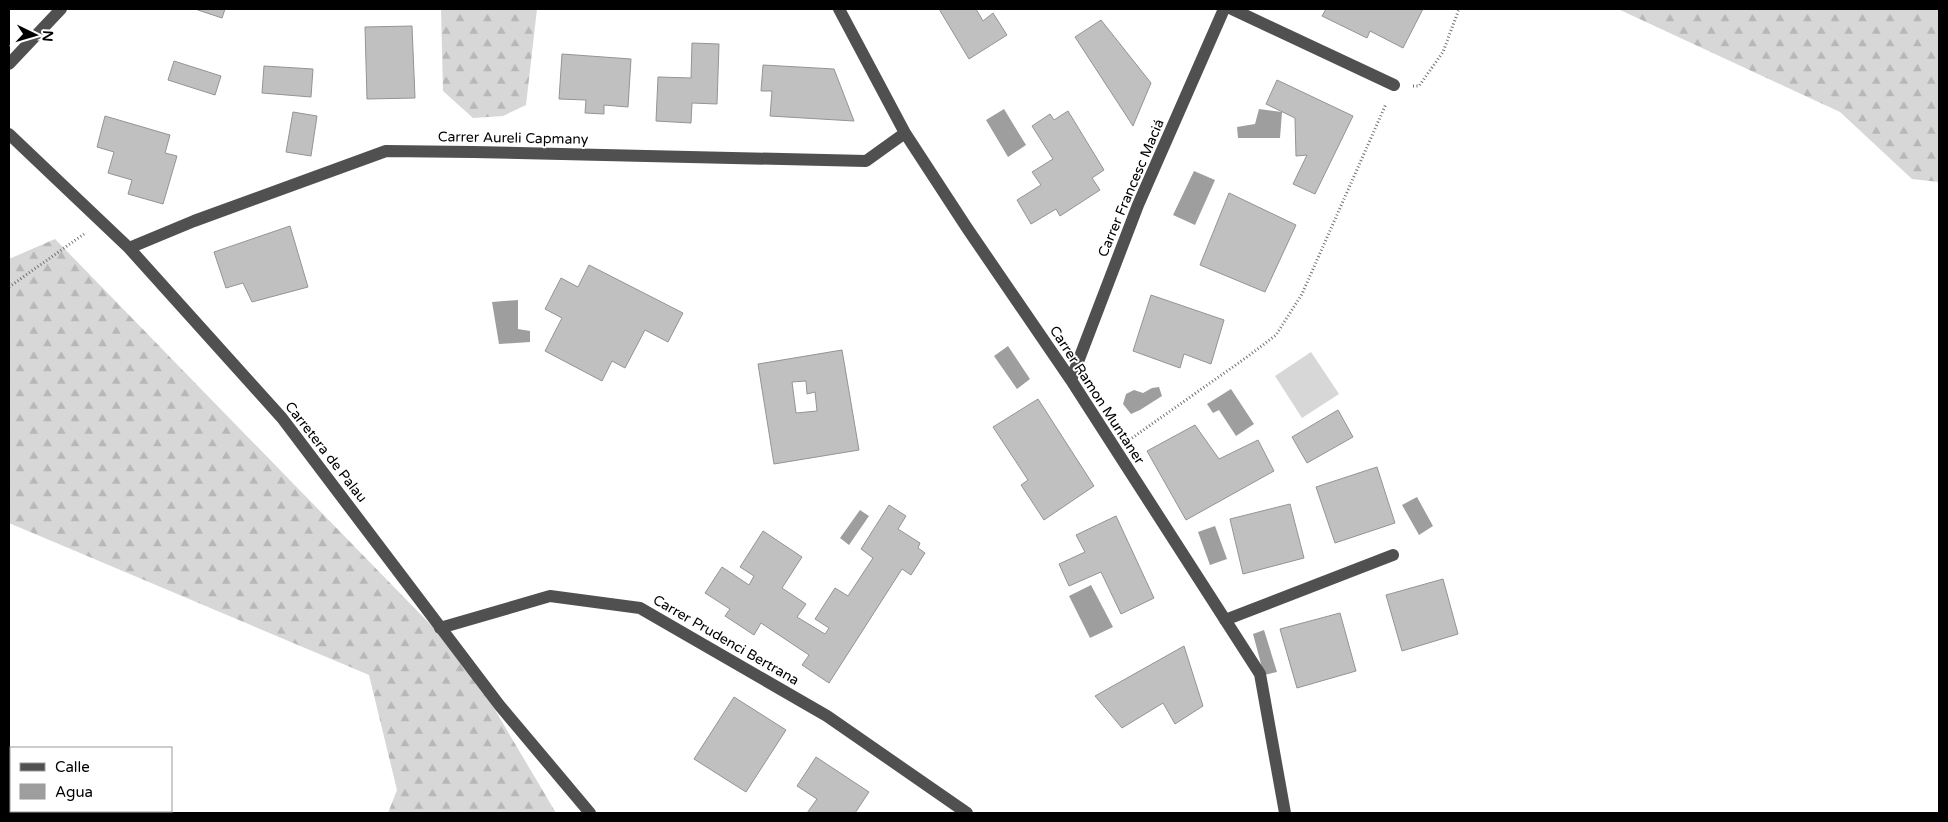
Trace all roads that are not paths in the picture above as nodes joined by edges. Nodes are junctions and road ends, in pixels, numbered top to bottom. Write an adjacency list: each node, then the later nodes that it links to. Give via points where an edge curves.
1 (62, 9): 5 (street)
2 (839, 9): 7 (street, Carrer Ramon Muntaner)
3 (1224, 9): 10 (street, Carrer Francesc Maciá, via 1138,205)
4 (1232, 9): 6 (street)
5 (9, 64)
6 (1394, 85)
7 (905, 133): 9 (street, Carrer Aureli Capmany, via 866,161 386,151); 10 (street, Carrer Ramon Muntaner)
8 (9, 134): 9 (street, Carretera de Palau)
9 (129, 248): 13 (street, Carretera de Palau, via 282,418)
10 (1071, 380): 12 (street, Carrer Ramon Muntaner)
11 (1393, 556): 12 (street)
12 (1225, 620): 16 (street, Carrer Ramon Muntaner, via 1260,674)
13 (440, 628): 14 (street, Carretera de Palau, via 500,706); 15 (street, Carrer Prudenci Bertrana, via 550,596 640,608 827,716)
14 (590, 813)
15 (967, 813)
16 (1285, 813)

